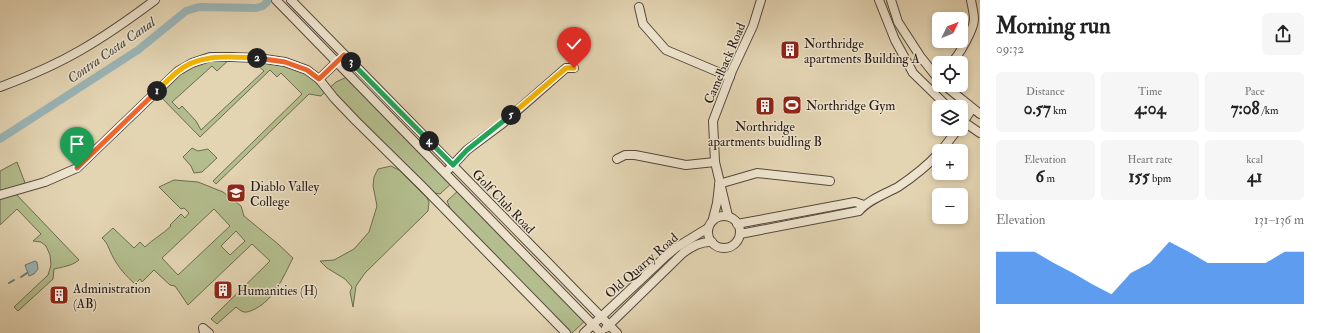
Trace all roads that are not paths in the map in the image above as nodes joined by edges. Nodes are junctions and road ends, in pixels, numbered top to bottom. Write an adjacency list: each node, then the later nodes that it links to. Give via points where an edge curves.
1 (156, 0): 16 (street, via 80,51)
2 (291, 0): 9 (street, Golf Club Road)
3 (761, 0): 14 (street, Camelback Road, via 753,26)
4 (879, 0): 18 (street, via 895,40 913,73)
5 (891, 0): 13 (street, via 898,22)
6 (970, 0): 10 (street, via 973,26)
7 (278, 3): 11 (street, Golf Club Road)
8 (639, 7): 14 (street, via 644,24 666,50)
9 (344, 55): 11 (street); 27 (street, Golf Club Road)
10 (957, 56)
11 (336, 63): 15 (street); 28 (street, Golf Club Road)
12 (574, 68): 27 (street, via 566,68 502,124 467,150)
13 (932, 70)
14 (730, 77): 26 (street, Camelback Road, via 713,122)
15 (319, 79): 31 (street, via 307,70 285,62 258,58 210,57 192,63 178,71 77,168 45,182); 44 (street, via 356,121)
16 (0, 87)
17 (952, 92): 19 (street)
18 (941, 100)
19 (972, 109): 20 (street); 21 (street)
20 (968, 114)
21 (980, 114)
22 (968, 127): 23 (street)
23 (980, 133)
24 (617, 159): 26 (street, via 625,155 636,155 686,165)
25 (932, 159): 32 (street, via 899,186)
26 (716, 162): 30 (street, Camelback Road)
27 (453, 165): 28 (street); 39 (street, Golf Club Road)
28 (445, 174): 40 (street, Golf Club Road)
29 (830, 181): 30 (street, via 757,173)
30 (720, 184): 33 (street, Camelback Road); 34 (street, Camelback Road)
31 (0, 195)
32 (864, 205): 35 (street, via 855,202); 37 (street, via 859,211)
33 (728, 216): 34 (street); 35 (street)
34 (714, 219): 36 (street, Old Quarry Road)
35 (738, 224): 37 (street)
36 (708, 228): 38 (street); 39 (street, Old Quarry Road, via 677,247)
37 (740, 234): 38 (street, Old Quarry Road, via 736,242 729,246 720,247)
38 (712, 242): 41 (street, Old Quarry Road, via 697,244 683,253)
39 (601, 317): 40 (street, Old Quarry Road); 41 (street, Golf Club Road)
40 (593, 325): 45 (street, Old Quarry Road); 46 (street, Golf Club Road)
41 (610, 325): 46 (street, Old Quarry Road); 47 (street, Golf Club Road)
42 (204, 333): 43 (street, via 203,328)
43 (208, 333)
44 (566, 333)
45 (584, 333)
46 (600, 333)
47 (617, 333)

